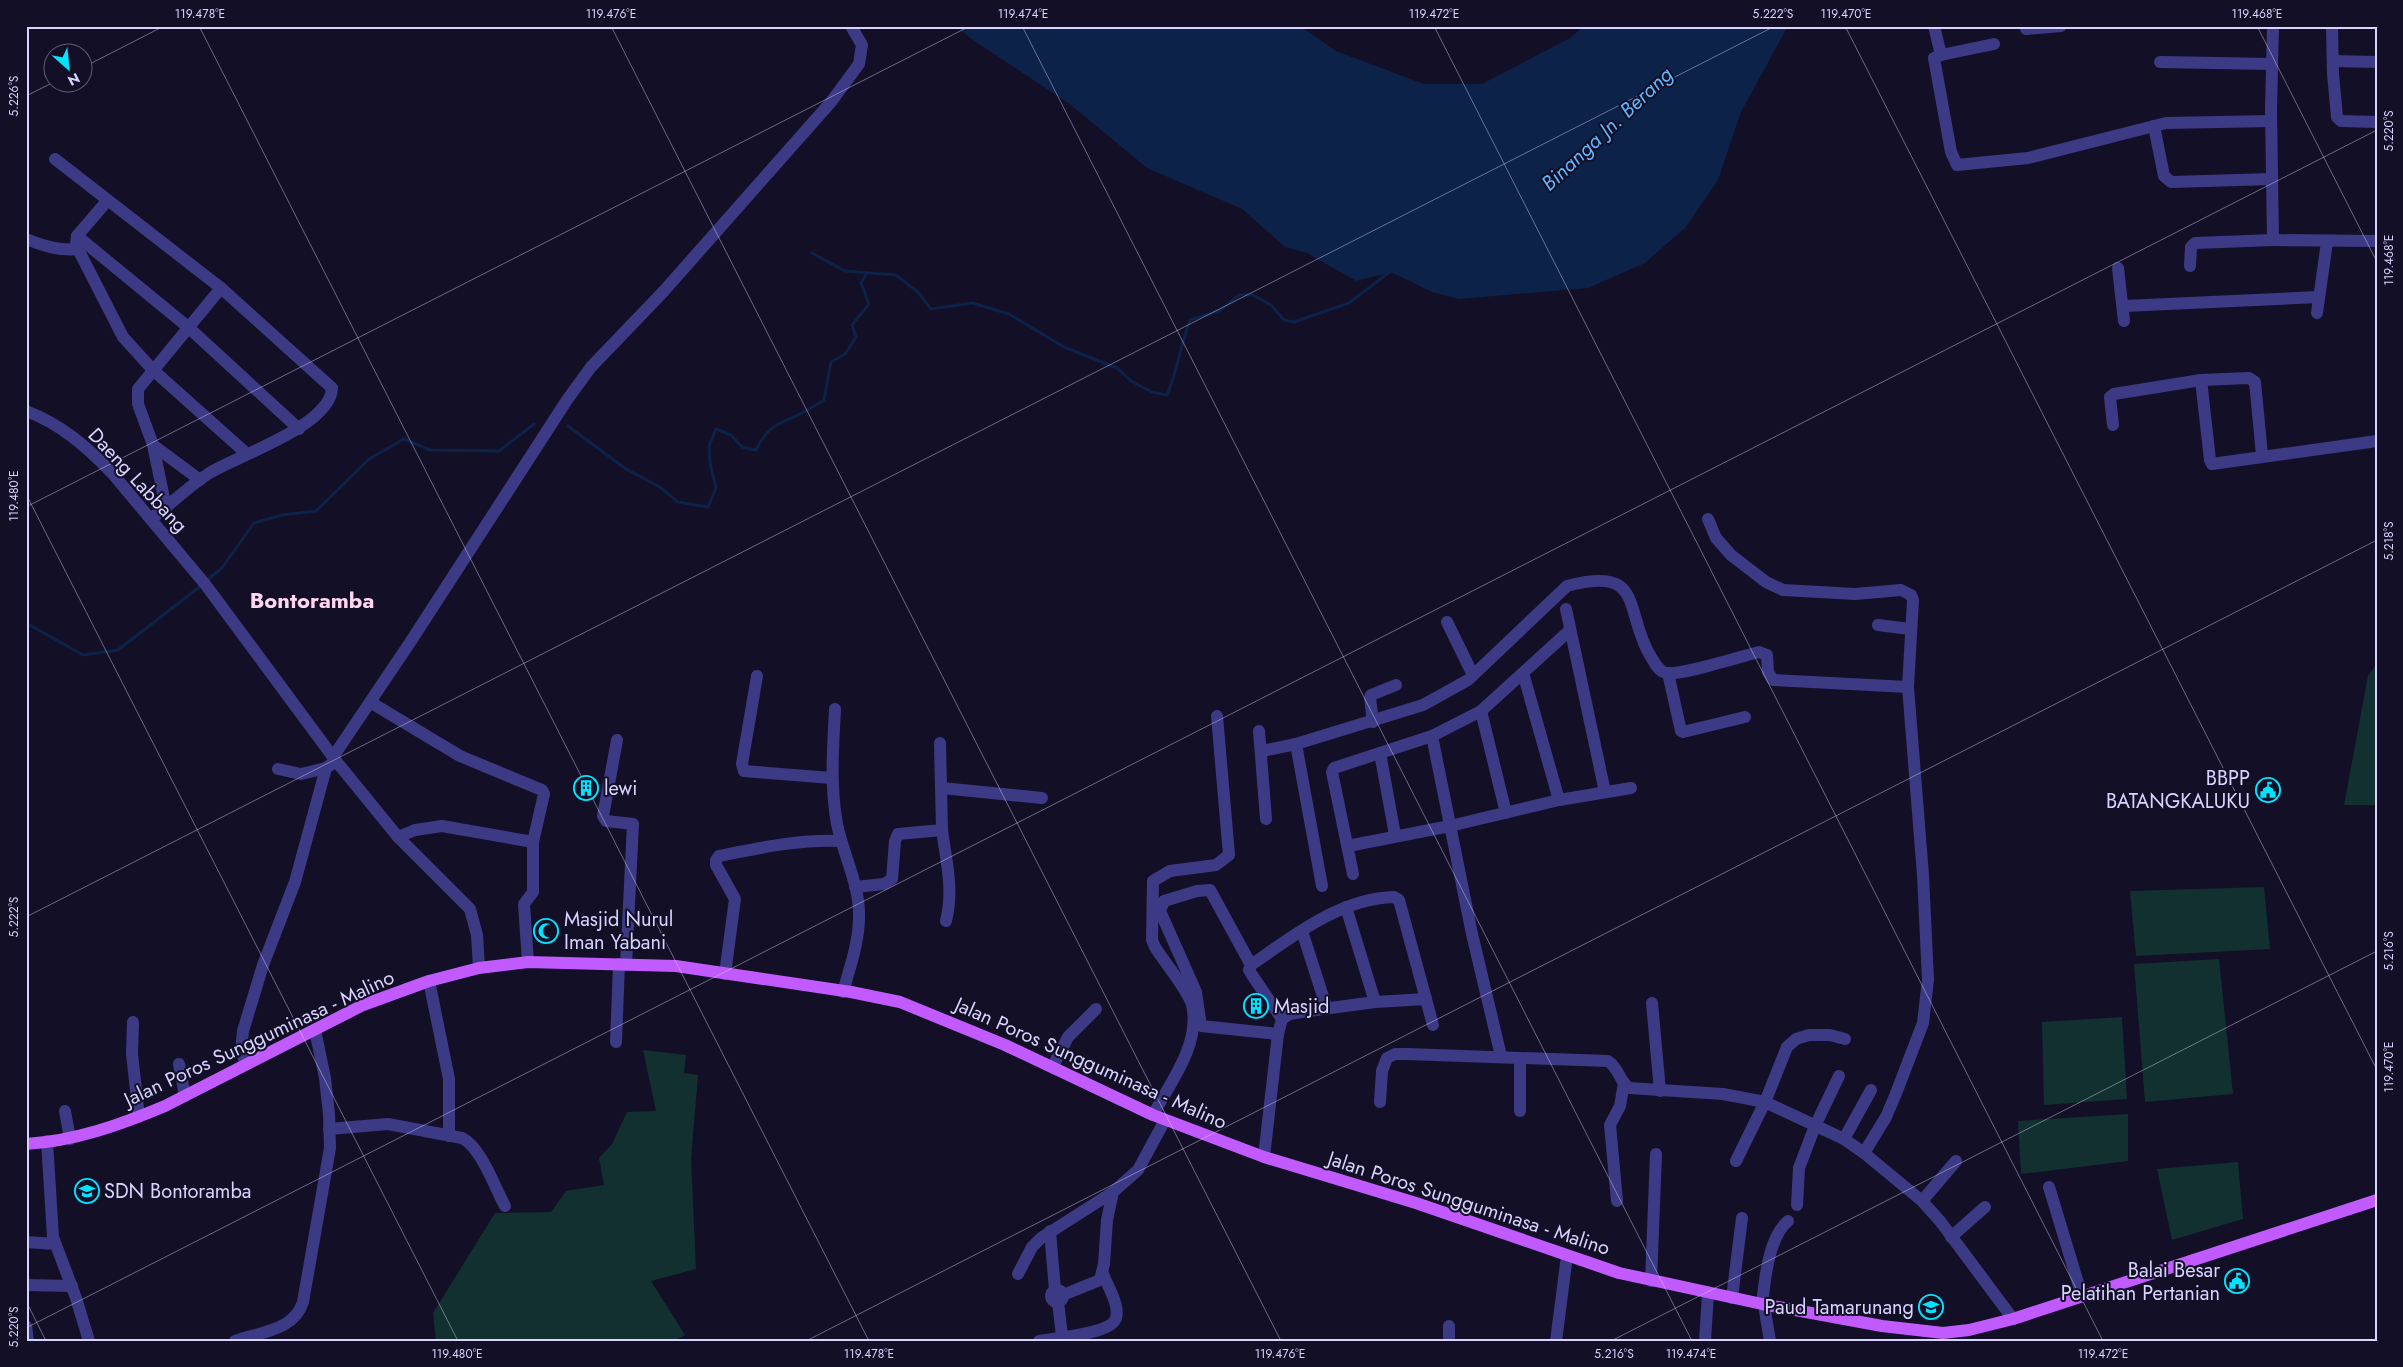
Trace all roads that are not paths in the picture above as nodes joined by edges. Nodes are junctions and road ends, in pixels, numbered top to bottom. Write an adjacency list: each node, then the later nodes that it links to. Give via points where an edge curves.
1 (851, 26): 57 (street, via 862,45 859,64 831,102 592,367 566,400)
2 (1934, 26): 8 (street)
3 (2026, 26): 4 (street, via 2026,29)
4 (2062, 26)
5 (2273, 26): 12 (street)
6 (2332, 26): 9 (street)
7 (1994, 44): 8 (street)
8 (1941, 55): 15 (street, via 1934,58 1934,62 1951,152 1958,165 2028,158)
9 (2332, 61): 11 (street); 14 (street, via 2337,117 2340,121)
10 (2160, 62): 12 (street)
11 (2377, 62)
12 (2272, 64): 13 (street)
13 (2271, 121): 15 (street, via 2188,122); 17 (street)
14 (2377, 122)
15 (2154, 126): 17 (street, via 2164,176 2171,182)
16 (55, 159): 18 (street)
17 (2272, 179): 21 (street)
18 (106, 201): 19 (street); 27 (street)
19 (77, 236): 24 (street); 32 (street)
20 (26, 239): 24 (street, via 48,247)
21 (2273, 240): 23 (street); 25 (street, via 2195,243 2191,247)
22 (2376, 241): 23 (street)
23 (2327, 242): 28 (street)
24 (78, 250): 33 (street, via 123,337)
25 (2190, 266)
26 (2118, 268): 29 (street)
27 (221, 288): 32 (street); 37 (street, via 332,388 325,406)
28 (2318, 297): 29 (street); 30 (street)
29 (2124, 306): 31 (street)
30 (2317, 313)
31 (2124, 321)
32 (188, 327): 33 (street); 37 (street)
33 (153, 370): 39 (street, via 138,389 137,396); 40 (street)
34 (2201, 380): 36 (street, via 2112,395); 41 (street, via 2253,379); 41 (street, via 2211,463)
35 (26, 411): 44 (street, Daeng Labbang, via 58,425 76,438 112,473)
36 (2113, 425)
37 (300, 429): 40 (street)
38 (2377, 441): 41 (street)
39 (153, 444): 42 (street); 43 (street)
40 (247, 454): 42 (street)
41 (2262, 455)
42 (200, 480): 43 (street)
43 (166, 508): 44 (street)
44 (151, 520): 70 (street, Daeng Labbang, via 206,584)
45 (1708, 520): 49 (street, via 1716,538 1731,555 1766,582 1783,590 1855,594 1906,591 1914,600)
46 (1566, 609): 50 (street)
47 (1447, 622): 54 (street)
48 (1878, 625): 49 (street)
49 (1910, 629): 56 (street)
50 (1569, 631): 51 (street); 75 (street)
51 (1524, 672): 59 (street); 77 (street)
52 (1668, 673): 54 (street, via 1658,668 1644,646 1631,599 1624,588 1606,581 1567,586); 56 (street, via 1759,652 1767,656 1768,672 1773,680); 61 (street, via 1681,731)
53 (757, 676): 72 (street, via 742,764 744,771)
54 (1473, 676): 62 (street, via 1423,705)
55 (1396, 685): 62 (street, via 1371,695)
56 (1908, 687): 136 (street, via 1928,980 1923,1023 1917,1040 1886,1117)
57 (370, 702): 70 (street); 85 (street, via 460,756 542,790 544,794)
58 (835, 709): 72 (street)
59 (1481, 711): 64 (street); 78 (street)
60 (1216, 716): 126 (street, via 1229,855 1216,865 1170,871 1153,880 1152,940 1192,1004 1192,1022 1188,1049)
61 (1745, 717)
62 (1373, 722): 67 (street)
63 (1259, 731): 68 (street)
64 (1432, 736): 69 (street); 80 (street)
65 (618, 740): 94 (street, via 603,816 606,821 633,824)
66 (940, 743): 73 (street)
67 (1296, 744): 68 (street); 88 (street)
68 (1262, 751): 79 (street)
69 (1380, 753): 83 (street); 86 (street, via 1338,766 1332,772)
70 (332, 762): 71 (street, via 301,774); 82 (street, Daeng Labbang); 115 (street, via 295,882 263,964 243,1031 241,1051)
71 (278, 769)
72 (831, 778): 84 (street)
73 (942, 788): 76 (street); 81 (street)
74 (1631, 788): 75 (street)
75 (1605, 792): 77 (street)
76 (1042, 798)
77 (1559, 800): 78 (street)
78 (1506, 813): 80 (street)
79 (1266, 820)
80 (1450, 826): 83 (street); 112 (street)
81 (942, 830): 89 (street, via 898,834 892,879 884,884); 91 (street, via 950,890)
82 (406, 834): 85 (street, via 433,826 450,826); 96 (street, Daeng Labbang, via 470,909 477,934)
83 (1395, 835): 86 (street)
84 (841, 841): 89 (street); 97 (street, via 821,840 719,856 716,865 735,899)
85 (534, 842): 93 (street, via 532,892 524,904)
86 (1348, 846): 87 (street)
87 (1353, 874)
88 (1322, 886)
89 (855, 887): 99 (street, via 858,932)
90 (1346, 907): 92 (street); 100 (street, via 1384,897 1399,900); 101 (street)
91 (946, 921)
92 (1302, 931): 95 (street); 104 (street)
93 (528, 962): 94 (main road, Jalan Poros Sungguminasa - Malino); 96 (main road, Jalan Poros Sungguminasa - Malino)
94 (623, 964): 97 (main road, Jalan Poros Sungguminasa - Malino, via 676,966); 111 (street)
95 (1251, 965): 105 (street, via 1249,970); 109 (street, via 1210,890 1164,901 1160,911 1196,992 1201,1026)
96 (479, 968): 98 (main road, Jalan Poros Sungguminasa - Malino)
97 (724, 974): 99 (main road, Jalan Poros Sungguminasa - Malino)
98 (429, 981): 108 (main road, Jalan Poros Sungguminasa - Malino, via 362,1005); 131 (street, via 448,1079)
99 (843, 992): 116 (main road, Jalan Poros Sungguminasa - Malino, via 900,1002)
100 (1426, 999): 101 (street); 107 (street)
101 (1375, 1002): 104 (street)
102 (1652, 1003): 119 (street)
103 (1096, 1009): 116 (street, via 1068,1037)
104 (1327, 1009): 105 (street, via 1290,1014)
105 (1282, 1020): 109 (street)
106 (133, 1022): 127 (street, via 132,1054)
107 (1433, 1025)
108 (314, 1030): 115 (main road, Jalan Poros Sungguminasa - Malino); 130 (street, via 325,1078)
109 (1278, 1034): 138 (street)
110 (1845, 1039): 123 (street, via 1830,1035 1810,1036 1790,1043 1782,1054)
111 (616, 1042)
112 (1501, 1056): 113 (street); 122 (street, via 1395,1054 1386,1058)
113 (1520, 1058): 118 (street, via 1608,1061 1614,1064); 125 (street)
114 (179, 1064): 121 (street)
115 (246, 1064): 121 (main road, Jalan Poros Sungguminasa - Malino)
116 (1053, 1066): 126 (main road, Jalan Poros Sungguminasa - Malino)
117 (1838, 1076): 129 (street)
118 (1624, 1083): 119 (street, via 1629,1088); 144 (street, via 1620,1106 1610,1126)
119 (1660, 1090): 123 (street, via 1723,1094)
120 (1870, 1090): 133 (street)
121 (185, 1096): 127 (main road, Jalan Poros Sungguminasa - Malino)
122 (1380, 1102)
123 (1765, 1102): 129 (street); 139 (street)
124 (65, 1111): 132 (street)
125 (1520, 1111)
126 (1153, 1114): 128 (main road, Jalan Poros Sungguminasa - Malino)
127 (139, 1117): 132 (main road, Jalan Poros Sungguminasa - Malino)
128 (1166, 1120): 138 (main road, Jalan Poros Sungguminasa - Malino); 142 (street, via 1138,1170)
129 (1815, 1126): 133 (street); 146 (street, via 1799,1168)
130 (330, 1129): 131 (street, via 388,1124); 173 (street, via 330,1148 300,1314 290,1323)
131 (449, 1136): 147 (street, via 462,1138 471,1144)
132 (70, 1138): 134 (main road, Jalan Poros Sungguminasa - Malino)
133 (1844, 1139): 136 (street)
134 (47, 1142): 135 (main road, Jalan Poros Sungguminasa - Malino); 154 (street)
135 (26, 1144)
136 (1864, 1153): 145 (street)
137 (1656, 1154): 158 (street)
138 (1264, 1157): 155 (main road, Jalan Poros Sungguminasa - Malino, via 1416,1203)
139 (1736, 1160)
140 (1956, 1162): 145 (street)
141 (2049, 1187): 163 (street)
142 (1113, 1192): 151 (street); 157 (street, via 1106,1220)
143 (2377, 1200): 163 (main road, Jalan Poros Sungguminasa - Malino)
144 (1617, 1201)
145 (1922, 1201): 152 (street)
146 (1797, 1205)
147 (505, 1206)
148 (1986, 1207): 152 (street)
149 (1742, 1218): 164 (street)
150 (1788, 1221): 165 (street, via 1774,1244 1767,1266)
151 (1050, 1231): 156 (street, via 1032,1247); 162 (street)
152 (1951, 1237): 166 (street)
153 (26, 1242): 154 (street)
154 (55, 1244): 160 (street)
155 (1567, 1256): 158 (main road, Jalan Poros Sungguminasa - Malino); 176 (street)
156 (1018, 1274)
157 (1102, 1274): 162 (street, via 1100,1280); 169 (street, via 1112,1296 1116,1319 1106,1328)
158 (1651, 1281): 161 (main road, Jalan Poros Sungguminasa - Malino)
159 (26, 1285): 160 (street)
160 (72, 1286): 172 (street)
161 (1708, 1293): 164 (main road, Jalan Poros Sungguminasa - Malino); 177 (street)
162 (1059, 1296): 169 (street)
163 (2082, 1296): 166 (main road, Jalan Poros Sungguminasa - Malino)
164 (1732, 1298): 165 (main road, Jalan Poros Sungguminasa - Malino)
165 (1763, 1305): 170 (main road, Jalan Poros Sungguminasa - Malino); 178 (street)
166 (2013, 1318): 170 (main road, Jalan Poros Sungguminasa - Malino)
167 (26, 1326): 171 (street)
168 (1449, 1326): 175 (street)
169 (1062, 1336): 174 (street)
170 (1944, 1337)
171 (28, 1341)
172 (89, 1341)
173 (235, 1341)
174 (1039, 1341)
175 (1449, 1341)
176 (1556, 1341)
177 (1705, 1341)
178 (1770, 1341)

